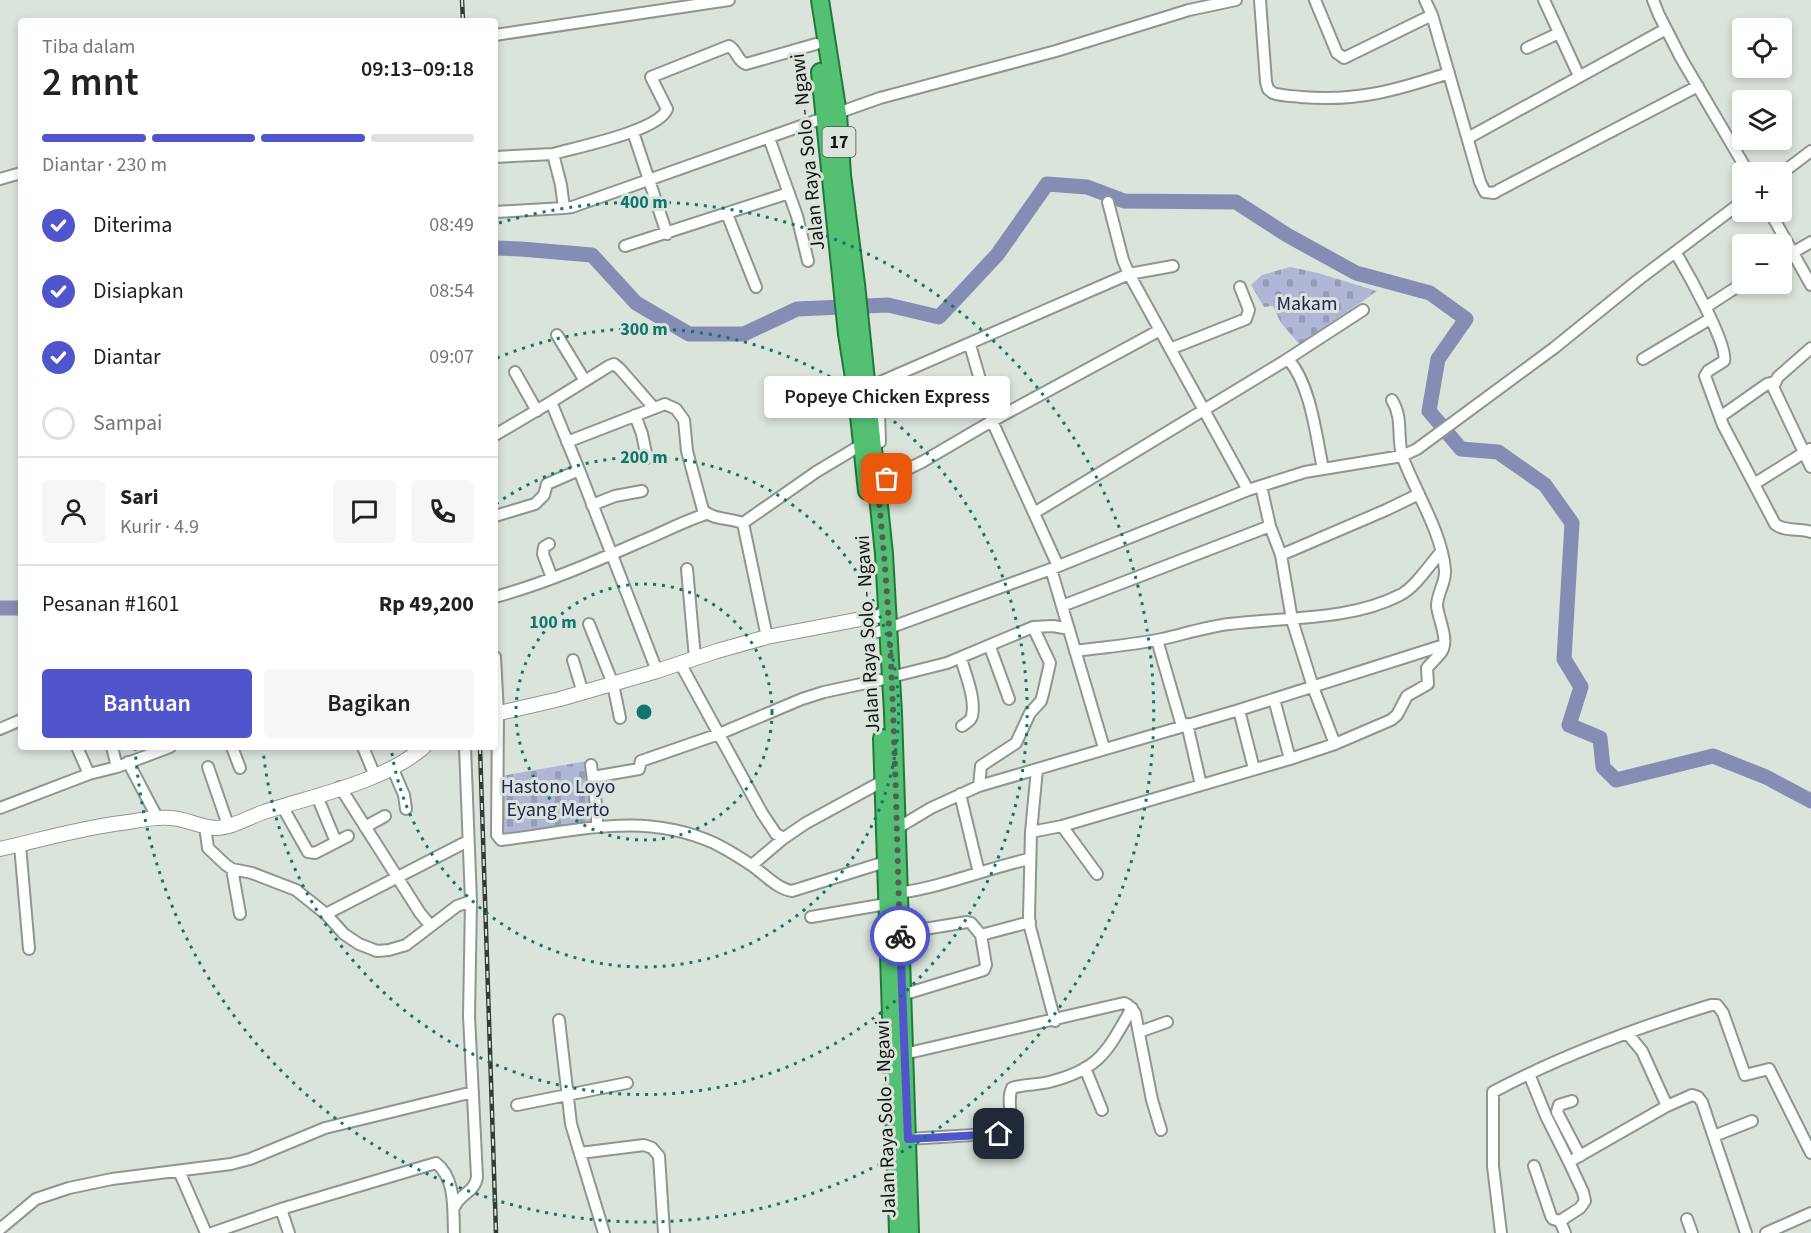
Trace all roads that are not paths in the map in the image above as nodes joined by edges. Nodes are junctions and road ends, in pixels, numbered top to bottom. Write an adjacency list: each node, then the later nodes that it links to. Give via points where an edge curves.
1 (729, 0): 13 (street)
2 (810, 0): 14 (highway, Jalan Raya Solo - Ngawi / 17)
3 (820, 0): 19 (highway, Jalan Raya Solo - Ngawi / 17)
4 (1236, 0): 19 (street, via 880,98)
5 (1260, 0): 16 (street, via 1266,82 1273,93 1319,99 1352,98)
6 (1315, 0): 10 (street, via 1337,53 1344,58)
7 (1425, 0): 10 (street)
8 (1544, 0): 12 (street)
9 (1653, 0): 11 (street)
10 (1432, 15): 16 (street)
11 (1666, 29): 17 (street); 18 (street)
12 (1559, 33): 15 (street); 17 (street)
13 (498, 35)
14 (816, 44): 19 (highway, Jalan Raya Solo - Ngawi / 17); 20 (street, via 746,64 729,46 651,77 666,111 656,121)
15 (1527, 48)
16 (1449, 73): 22 (street)
17 (1579, 76): 22 (street)
18 (1698, 86): 22 (street, via 1494,193 1483,189); 26 (street)
19 (831, 116): 21 (street); 52 (highway, Jalan Raya Solo - Ngawi / 17)
20 (633, 132): 24 (street); 30 (street)
21 (769, 138): 30 (street); 31 (street)
22 (1468, 138)
23 (1811, 151): 27 (street)
24 (553, 154): 25 (street); 33 (street)
25 (498, 157)
26 (1742, 162)
27 (1792, 165)
28 (18, 174): 29 (street)
29 (0, 179)
30 (649, 179): 33 (street); 37 (street)
31 (789, 193): 36 (street); 42 (street)
32 (1108, 202): 44 (street)
33 (564, 208): 35 (street)
34 (1732, 209): 41 (street)
35 (498, 212)
36 (727, 214): 37 (street); 46 (street)
37 (667, 234): 39 (street)
38 (1811, 242): 40 (street)
39 (625, 246)
40 (1792, 252): 45 (street)
41 (1676, 253): 49 (street); 75 (street, via 1554,348)
42 (808, 261)
43 (1173, 266): 44 (street)
44 (1129, 274): 53 (street); 55 (street)
45 (1811, 285)
46 (756, 287)
47 (1240, 287): 57 (street, via 1249,310 1246,319)
48 (1732, 290): 49 (street)
49 (1706, 307): 51 (street)
50 (1362, 310): 58 (street)
51 (1710, 319): 59 (street); 69 (street, via 1726,355 1705,376)
52 (853, 326): 73 (highway, Jalan Raya Solo - Ngawi / 17); 80 (highway, Jalan Raya Solo - Ngawi / 17)
53 (1160, 330): 57 (street); 70 (street)
54 (557, 335): 61 (street)
55 (970, 345): 70 (street); 80 (street, via 878,383)
56 (1811, 348): 62 (street)
57 (1170, 349): 66 (street)
58 (1288, 359): 66 (street); 78 (street, via 1308,403)
59 (1643, 359)
60 (515, 372): 67 (street)
61 (585, 381): 64 (street); 65 (street, via 614,364)
62 (1774, 382): 69 (street); 74 (street, via 1775,392)
63 (1392, 400): 75 (street, via 1400,417)
64 (551, 402): 67 (street); 72 (street)
65 (654, 408): 68 (street); 87 (street, via 672,405 684,420 700,504)
66 (1204, 409): 83 (street); 88 (street)
67 (537, 411): 71 (street)
68 (635, 415): 72 (street); 76 (street)
69 (1720, 417): 81 (street)
70 (992, 421): 80 (street); 88 (street)
71 (498, 433)
72 (567, 441): 79 (street)
73 (861, 445): 90 (street); 103 (highway, Jalan Raya Solo - Ngawi / 17)
74 (1808, 451): 77 (street); 81 (street)
75 (1402, 456): 78 (street); 85 (street)
76 (647, 458)
77 (1811, 467)
78 (1323, 469): 82 (street)
79 (579, 470): 86 (street); 89 (street, via 547,484 544,495 535,504)
80 (880, 482): 103 (highway, Jalan Raya Solo - Ngawi / 17)
81 (1754, 484): 92 (street, via 1775,524)
82 (1261, 486): 83 (street); 91 (street)
83 (1248, 490): 97 (street)
84 (642, 491): 86 (street)
85 (1419, 494): 94 (street); 96 (street)
86 (592, 505): 95 (street)
87 (706, 513): 90 (street); 95 (street)
88 (1034, 513): 97 (street)
89 (498, 515)
90 (743, 524): 107 (street)
91 (1270, 526): 96 (street); 101 (street)
92 (1811, 532)
93 (549, 544): 99 (street, via 543,554)
94 (1441, 552): 102 (street, via 1402,594 1351,610); 109 (street, via 1445,573 1437,606)
95 (611, 554): 99 (street); 116 (street)
96 (1281, 555): 102 (street)
97 (1054, 567): 101 (street); 103 (street)
98 (687, 569): 112 (street)
99 (552, 578): 100 (street)
100 (498, 596)
101 (1062, 606): 106 (street)
102 (1292, 620): 108 (street, via 1227,624); 119 (street)
103 (883, 623): 107 (street); 117 (highway, Jalan Raya Solo - Ngawi / 17)
104 (589, 624): 118 (street)
105 (1033, 627): 106 (street); 110 (street); 155 (street, via 1050,663 1041,701 1030,713 1016,743 981,766)
106 (1069, 629): 111 (street)
107 (767, 637): 112 (street)
108 (1157, 640): 111 (street); 127 (street)
109 (1444, 645): 119 (street); 131 (street, via 1427,668 1428,684 1407,696 1394,718)
110 (990, 646): 113 (street); 121 (street)
111 (1075, 651): 132 (street)
112 (695, 658): 115 (street)
113 (961, 658): 117 (street); 128 (street, via 972,706 970,720)
114 (573, 660): 120 (street)
115 (681, 663): 116 (street); 130 (street)
116 (657, 671): 118 (street)
117 (886, 679): 130 (street, via 802,699); 153 (highway, Jalan Raya Solo - Ngawi / 17); 169 (highway, Jalan Raya Solo - Ngawi / 17)
118 (613, 684): 120 (street); 125 (street)
119 (1313, 687): 122 (street); 131 (street)
120 (583, 693): 124 (street)
121 (1009, 699)
122 (1274, 699): 123 (street); 141 (street)
123 (1239, 710): 127 (street); 149 (street)
124 (498, 713)
125 (620, 718)
126 (18, 721): 129 (street)
127 (1185, 725): 132 (street); 154 (street)
128 (962, 726)
129 (0, 729)
130 (719, 734): 152 (street, via 641,761 639,769); 172 (street, via 772,830)
131 (1335, 744): 141 (street)
132 (1104, 748): 148 (street)
133 (78, 750): 150 (street)
134 (113, 750): 144 (street)
135 (156, 750): 142 (street)
136 (233, 750): 147 (street)
137 (364, 750): 151 (street)
138 (419, 750): 146 (street)
139 (465, 750): 174 (street)
140 (496, 750): 166 (street, via 498,839)
141 (1290, 759): 149 (street)
142 (128, 762): 144 (street); 163 (street)
143 (591, 765): 152 (street)
144 (117, 767): 150 (street)
145 (208, 767): 164 (street)
146 (392, 767): 151 (street); 161 (street)
147 (240, 768)
148 (1037, 769): 155 (street); 170 (street)
149 (1254, 769): 154 (street)
150 (89, 774): 160 (street)
151 (375, 776): 156 (street)
152 (593, 777): 166 (street)
153 (883, 782): 172 (street); 178 (highway, Jalan Raya Solo - Ngawi / 17)
154 (1201, 785): 167 (street)
155 (979, 786): 157 (street)
156 (340, 787): 158 (street); 168 (street)
157 (960, 795): 169 (street); 181 (street)
158 (317, 796): 159 (street); 173 (street)
159 (282, 806): 164 (street); 173 (street, via 308,852 315,853)
160 (0, 808)
161 (406, 809)
162 (385, 816): 168 (street)
163 (158, 819): 165 (street, via 173,818); 175 (street, via 119,823)
164 (228, 825): 165 (street)
165 (205, 826): 180 (street, via 208,848)
166 (597, 826): 179 (street, via 626,824 681,832 713,843)
167 (1062, 826): 170 (street); 182 (street)
168 (365, 827): 183 (street)
169 (896, 830): 184 (highway, Jalan Raya Solo - Ngawi / 17)
170 (1031, 832): 177 (street)
171 (348, 836): 173 (street)
172 (784, 838): 179 (street)
173 (336, 842)
174 (468, 842): 183 (street); 185 (street)
175 (20, 844): 176 (street); 193 (street)
176 (0, 849)
177 (1029, 859): 181 (street); 189 (street)
178 (885, 862): 179 (street, via 792,891); 184 (highway, Jalan Raya Solo - Ngawi / 17)
179 (752, 865)
180 (232, 869): 186 (street); 187 (street, via 296,890)
181 (978, 873): 184 (street)
182 (1097, 874)
183 (397, 877): 187 (street); 190 (street)
184 (892, 899): 188 (street); 191 (highway, Jalan Raya Solo - Ngawi / 17); 233 (highway, Jalan Raya Solo - Ngawi / 17)
185 (471, 901): 190 (street); 205 (street, via 469,1016)
186 (240, 914)
187 (326, 914): 190 (street, via 344,934 377,951 406,945)
188 (811, 917)
189 (1030, 922): 192 (street); 197 (street)
190 (430, 925)
191 (900, 933): 192 (street, via 967,922); 194 (highway, Jalan Raya Solo - Ngawi / 17)
192 (981, 935): 194 (street, via 984,970)
193 (29, 949)
194 (902, 995): 201 (highway, Jalan Raya Solo - Ngawi / 17)
195 (1132, 1008): 197 (street, via 1116,1004); 199 (street); 202 (street, via 1106,1053)
196 (559, 1020): 206 (street)
197 (1055, 1021): 201 (street)
198 (1167, 1022): 199 (street)
199 (1139, 1032): 212 (street)
200 (1627, 1033): 203 (street); 209 (street, via 1642,1051); 216 (street, via 1717,1005 1745,1075 1769,1069)
201 (904, 1054): 214 (highway, Jalan Raya Solo - Ngawi / 17)
202 (1085, 1068): 210 (street); 214 (street, via 1050,1082 1012,1088 1010,1125 1005,1133)
203 (1529, 1074): 218 (street); 235 (street, via 1493,1092 1493,1166)
204 (627, 1083): 206 (street)
205 (473, 1092): 220 (street, via 325,1128 250,1159); 221 (street, via 477,1181)
206 (568, 1096): 208 (street); 215 (street)
207 (1572, 1101): 217 (street, via 1557,1108)
208 (518, 1105)
209 (1667, 1106): 213 (street, via 1692,1095 1698,1097); 217 (street)
210 (1102, 1110)
211 (1752, 1121): 213 (street)
212 (1161, 1130)
213 (1714, 1136): 238 (street)
214 (908, 1139): 234 (highway, Jalan Raya Solo - Ngawi / 17)
215 (580, 1153): 231 (street); 232 (street, via 644,1145 655,1150 659,1156)
216 (1811, 1153)
217 (1580, 1156): 218 (street)
218 (1569, 1162): 225 (street, via 1585,1201 1580,1209)
219 (1534, 1166): 225 (street, via 1552,1219)
220 (179, 1171): 226 (street, via 96,1182 50,1194 36,1199); 227 (street)
221 (455, 1206): 222 (street, via 444,1168 436,1163); 230 (street)
222 (281, 1209): 228 (street); 229 (street)
223 (1811, 1214): 239 (street)
224 (1687, 1219): 237 (street)
225 (1560, 1221): 236 (street)
226 (0, 1229)
227 (206, 1233)
228 (212, 1233)
229 (290, 1233)
230 (454, 1233)
231 (604, 1233)
232 (664, 1233)
233 (898, 1233)
234 (910, 1233)
235 (1501, 1233)
236 (1565, 1233)
237 (1692, 1233)
238 (1746, 1233)
239 (1766, 1233)

